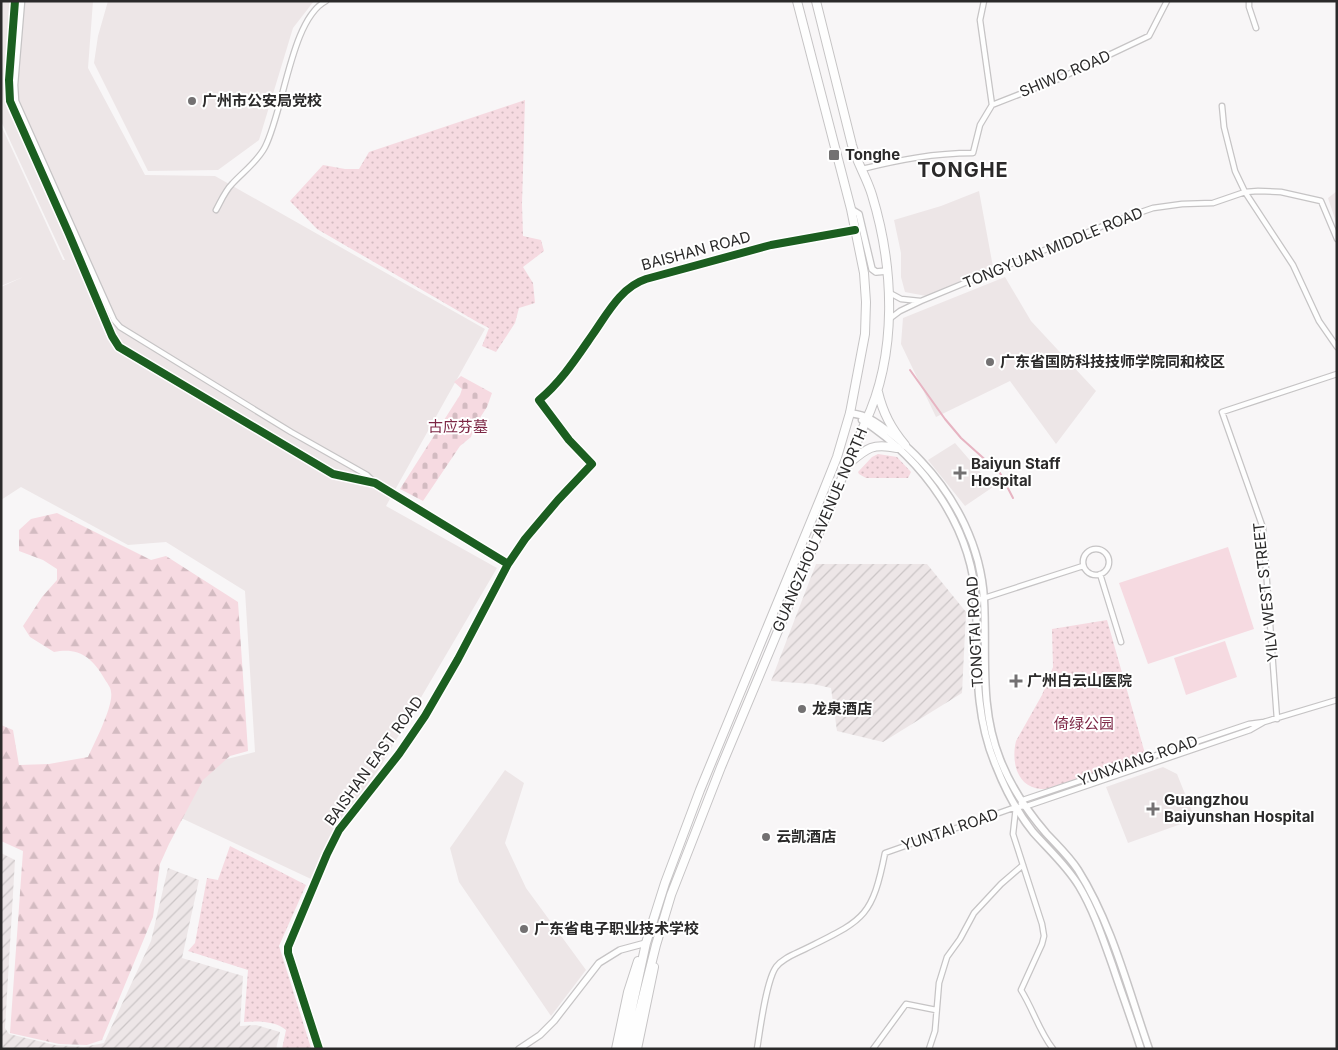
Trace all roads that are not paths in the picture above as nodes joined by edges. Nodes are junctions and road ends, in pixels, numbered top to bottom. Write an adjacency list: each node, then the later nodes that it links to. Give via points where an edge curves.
1 (15, 1): 30 (street, via 10,101 115,342 122,350 333,474)
2 (22, 1): 30 (street, via 16,101 114,320 120,327 291,432 367,475)
3 (326, 1): 15 (street, via 311,14 301,31 265,148 230,186)
4 (797, 1): 14 (main road, GUANGZHOU AVENUE NORTH)
5 (816, 1): 12 (main road, GUANGZHOU AVENUE NORTH, via 853,147)
6 (984, 1): 10 (street, via 980,20)
7 (1166, 1): 10 (street, SHIWO ROAD, via 1149,36 1056,80)
8 (1249, 1): 9 (street)
9 (1256, 28)
10 (992, 105): 12 (street, via 980,125 972,153 912,157)
11 (1222, 106): 13 (street, via 1235,172)
12 (862, 169): 18 (main road, GUANGZHOU AVENUE NORTH, via 876,211)
13 (1245, 192): 17 (street, TONGYUAN MIDDLE ROAD, via 1281,192 1321,201); 20 (street, TONGYUAN MIDDLE ROAD, via 1213,203 1153,208 1136,213); 22 (street, via 1292,265 1319,321)
14 (851, 209): 16 (main road, GUANGZHOU AVENUE NORTH); 18 (street, via 859,214 872,269)
15 (216, 210)
16 (855, 230): 25 (main road, GUANGZHOU AVENUE NORTH, via 864,273 867,312 861,365); 28 (street, BAISHAN ROAD, via 771,245 646,279 625,291 561,379 540,400 569,440)
17 (1337, 239)
18 (887, 271): 19 (main road, GUANGZHOU AVENUE NORTH)
19 (888, 292): 20 (street, via 901,299); 21 (main road, GUANGZHOU AVENUE NORTH)
20 (922, 301): 21 (street, TONGYUAN MIDDLE ROAD)
21 (888, 320): 24 (main road, GUANGZHOU AVENUE NORTH, via 885,361)
22 (1337, 347)
23 (1337, 374): 40 (street, YILV WEST STREET, via 1222,412 1262,528)
24 (878, 392): 26 (main road, GUANGZHOU AVENUE NORTH); 27 (main road, via 889,425)
25 (850, 413): 26 (main road, TONGTAI ROAD); 31 (main road, GUANGZHOU AVENUE NORTH, via 837,457)
26 (867, 420): 27 (main road, TONGTAI ROAD); 29 (main road, GUANGZHOU AVENUE NORTH)
27 (901, 446): 29 (main road, via 871,446); 36 (main road, TONGTAI ROAD, via 926,466 961,516 979,565); 37 (main road, TONGTAI ROAD, via 927,479 959,531 969,558)
28 (592, 464): 33 (street, BAISHAN EAST ROAD, via 540,521)
29 (846, 465): 32 (main road, GUANGZHOU AVENUE NORTH)
30 (374, 483): 33 (street)
31 (809, 528): 32 (main road); 44 (main road, GUANGZHOU AVENUE NORTH, via 700,790 664,883)
32 (819, 532): 45 (main road, GUANGZHOU AVENUE NORTH, via 692,839)
33 (508, 564): 47 (street, BAISHAN EAST ROAD, via 425,716 337,835 290,940 288,953)
34 (1083, 566): 35 (street, via 1092,575); 35 (street, via 1083,557 1089,550 1098,548 1108,556 1109,564); 36 (street)
35 (1100, 574): 38 (street)
36 (984, 599): 37 (street); 41 (main road, TONGTAI ROAD, via 984,677 990,722 1000,759)
37 (976, 600): 42 (main road, TONGTAI ROAD, via 982,720 995,765)
38 (1121, 642)
39 (1337, 700): 40 (street, YUNXIANG ROAD)
40 (1277, 719): 41 (street, YUNXIANG ROAD)
41 (1025, 803): 42 (street, YUNXIANG ROAD); 58 (main road, TONGTAI ROAD, via 1077,868 1098,906)
42 (1016, 807): 43 (street, via 1013,834); 53 (street, YUNTAI ROAD, via 885,853 875,894 861,917 777,966 770,982); 57 (main road, TONGTAI ROAD, via 1069,871 1085,896 1102,935)
43 (1023, 865): 46 (street, via 974,913 947,957 939,983); 56 (street, via 1044,936 1021,990)
44 (646, 943): 48 (street, via 620,950 598,964 554,1021); 49 (main road, GUANGZHOU AVENUE NORTH, via 628,992); 50 (main road)
45 (656, 945): 51 (main road); 52 (main road, GUANGZHOU AVENUE NORTH, via 652,984)
46 (936, 1010): 54 (street, via 906,1004); 55 (street, via 935,1031)
47 (319, 1049)
48 (519, 1049)
49 (616, 1049)
50 (623, 1049)
51 (630, 1049)
52 (637, 1049)
53 (756, 1049)
54 (873, 1049)
55 (929, 1049)
56 (1053, 1049)
57 (1141, 1049)
58 (1149, 1049)

